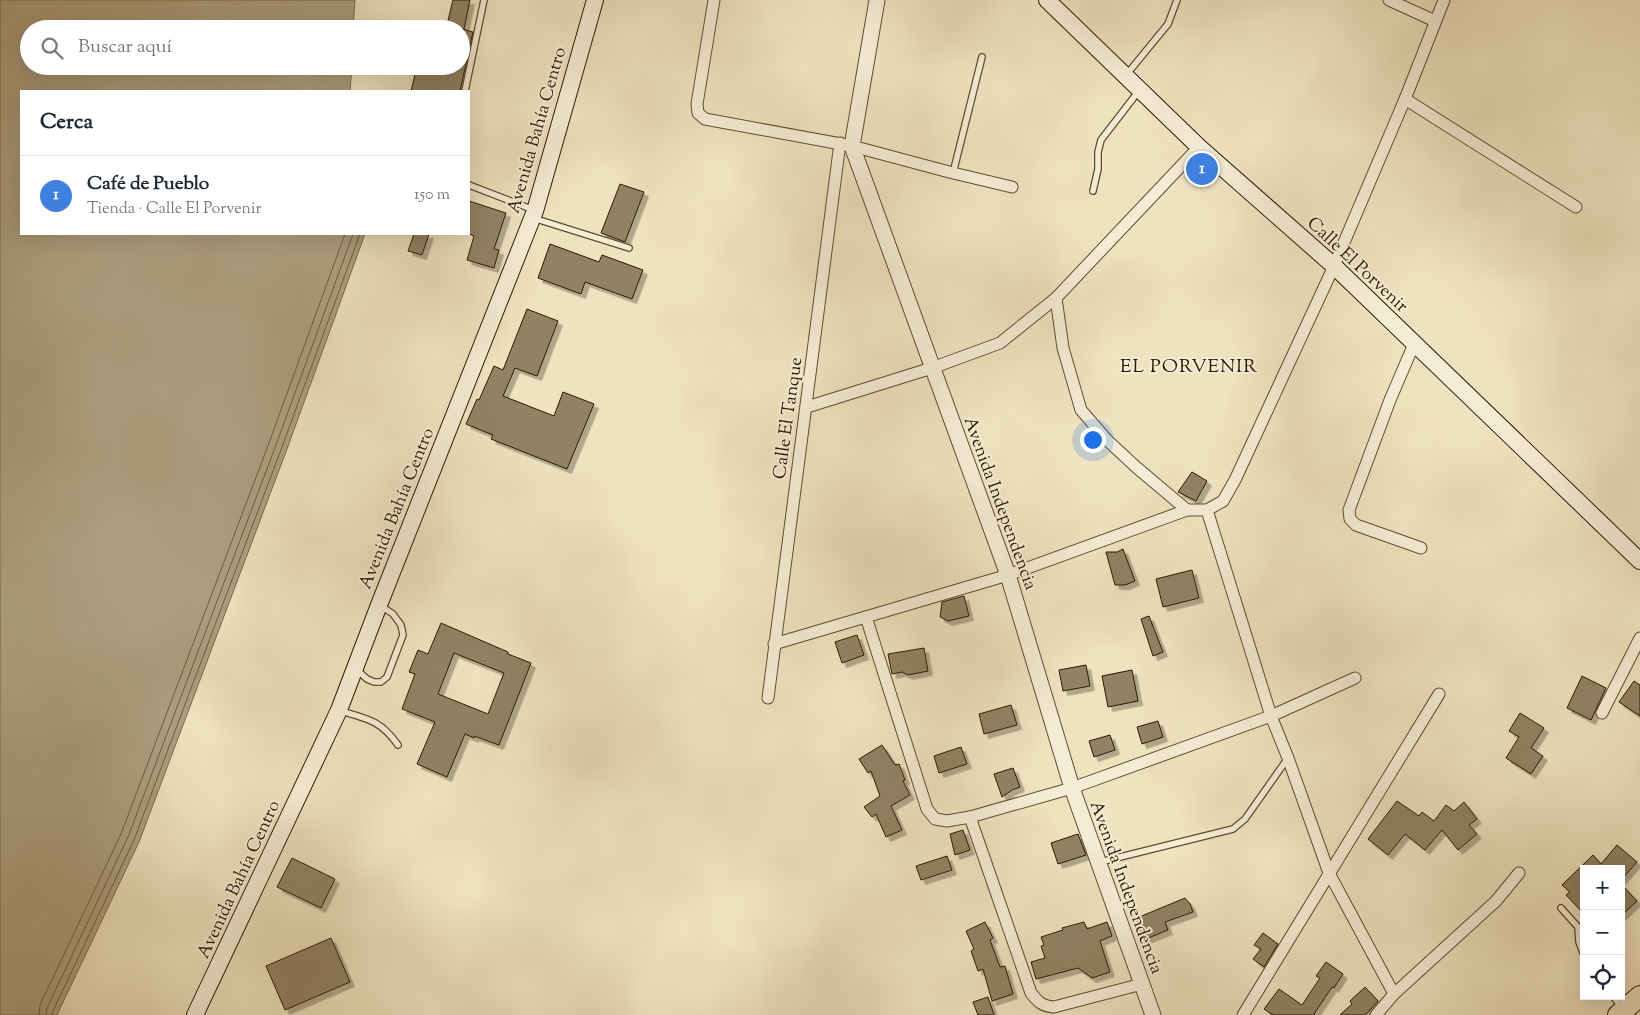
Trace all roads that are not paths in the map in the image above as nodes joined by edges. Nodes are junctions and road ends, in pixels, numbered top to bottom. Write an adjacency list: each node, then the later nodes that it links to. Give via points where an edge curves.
1 (484, 0): 11 (lane)
2 (595, 0): 24 (main road, Avenida Bahía Centro)
3 (714, 0): 17 (street, via 698,113 705,119)
4 (876, 0): 17 (street, Avenida Independencia)
5 (1047, 0): 13 (main road, Calle El Porvenir)
6 (1177, 0): 13 (lane, via 1168,24)
7 (1389, 0): 9 (street)
8 (1444, 0): 9 (street)
9 (1435, 21): 16 (street)
10 (982, 57): 19 (lane)
11 (470, 67)
12 (468, 75): 14 (lane)
13 (1126, 76): 15 (main road, Calle El Porvenir)
14 (465, 90)
15 (1139, 90): 18 (main road, Calle El Porvenir); 22 (lane, via 1101,140)
16 (1405, 99): 23 (street); 26 (street)
17 (846, 144): 19 (street); 29 (street, Avenida Independencia); 30 (street, Calle El Tanque)
18 (1199, 147): 26 (main road, Calle El Porvenir); 27 (street)
19 (953, 173): 21 (street)
20 (470, 185): 24 (lane)
21 (1012, 187)
22 (1092, 191)
23 (1576, 207)
24 (534, 214): 25 (lane); 36 (main road, Avenida Bahía Centro)
25 (629, 248)
26 (1334, 266): 28 (main road, Calle El Porvenir); 32 (street, via 1235,480 1223,501)
27 (1056, 298): 29 (street, via 1000,343); 31 (street, via 1063,348 1081,410 1107,440)
28 (1414, 344): 33 (street, via 1349,510 1350,519 1356,525); 34 (main road, Calle El Porvenir)
29 (932, 368): 30 (street); 35 (street, Avenida Independencia)
30 (806, 407): 39 (street, Calle El Tanque)
31 (1186, 510): 32 (street); 35 (street)
32 (1207, 510): 46 (street)
33 (1421, 548)
34 (1637, 556)
35 (1008, 575): 37 (street); 49 (street, Avenida Independencia)
36 (379, 605): 40 (main road, Avenida Bahía Centro); 40 (lane, via 393,614 403,635 387,677 381,682 367,679)
37 (866, 617): 39 (street); 50 (street, via 927,809 935,819 947,821)
38 (1640, 638): 45 (street)
39 (774, 644): 43 (street, Calle El Tanque)
40 (356, 669): 44 (main road, Avenida Bahía Centro)
41 (1355, 678): 46 (street)
42 (1439, 694): 53 (street)
43 (768, 698)
44 (339, 710): 47 (lane, via 375,722 388,730); 60 (main road, Avenida Bahía Centro)
45 (1602, 713)
46 (1271, 716): 48 (street); 49 (street)
47 (398, 745)
48 (1288, 758): 51 (lane, via 1245,819 1233,829); 53 (street)
49 (1072, 788): 50 (street); 51 (street, Avenida Independencia)
50 (970, 817): 56 (street, via 1031,993 1036,999 1044,1006 1054,1007)
51 (1098, 863): 56 (street, Avenida Independencia)
52 (1519, 872): 57 (street, via 1496,901)
53 (1329, 873): 57 (street); 62 (street)
54 (1562, 908): 55 (lane, via 1578,927)
55 (1580, 942)
56 (1142, 984): 61 (street, Avenida Independencia)
57 (1394, 994): 63 (street)
58 (1640, 996): 59 (highway)
59 (1618, 1007)
60 (195, 1015)
61 (1153, 1015)
62 (1243, 1015)
63 (1376, 1015)

